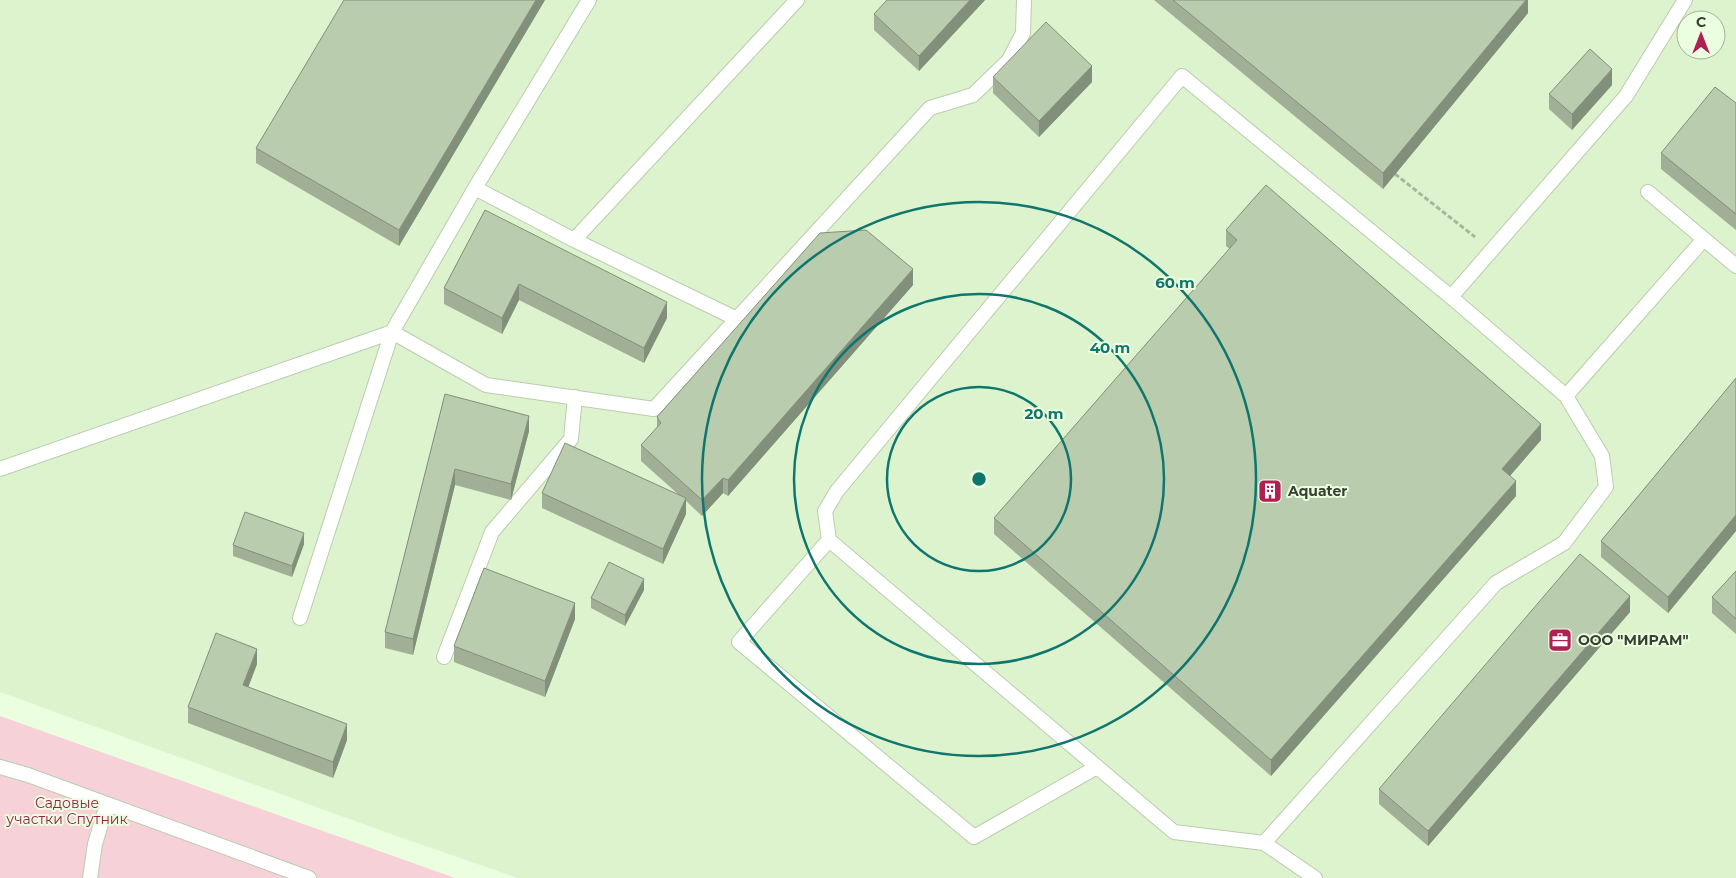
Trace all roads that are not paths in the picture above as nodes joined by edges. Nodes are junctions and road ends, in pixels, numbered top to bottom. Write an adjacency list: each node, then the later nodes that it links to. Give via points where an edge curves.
1 (589, 0): 5 (lane)
2 (797, 0): 8 (lane)
3 (1024, 0): 11 (lane, via 1023,33 1009,60 974,95 930,108)
4 (1685, 0): 10 (lane, via 1626,96)
5 (476, 188): 8 (lane); 12 (lane)
6 (1648, 192): 7 (lane)
7 (1704, 239): 9 (lane); 13 (lane)
8 (574, 240): 11 (lane)
9 (1736, 266)
10 (1451, 296): 13 (lane); 16 (lane, via 1182,76 837,491 825,511)
11 (738, 319): 14 (lane, via 654,408)
12 (392, 332): 14 (lane, via 486,385); 15 (lane); 17 (lane)
13 (1566, 396): 22 (lane, via 1602,456 1606,487 1564,543 1496,583)
14 (575, 397): 18 (lane, via 571,439 492,532)
15 (0, 469)
16 (829, 540): 20 (lane); 20 (lane, via 739,642 974,837)
17 (300, 618)
18 (444, 657)
19 (0, 767): 21 (lane)
20 (1097, 767): 22 (lane, via 1174,832)
21 (107, 804): 23 (lane); 24 (lane)
22 (1264, 843): 25 (lane)
23 (90, 878)
24 (310, 878)
25 (1315, 878)

